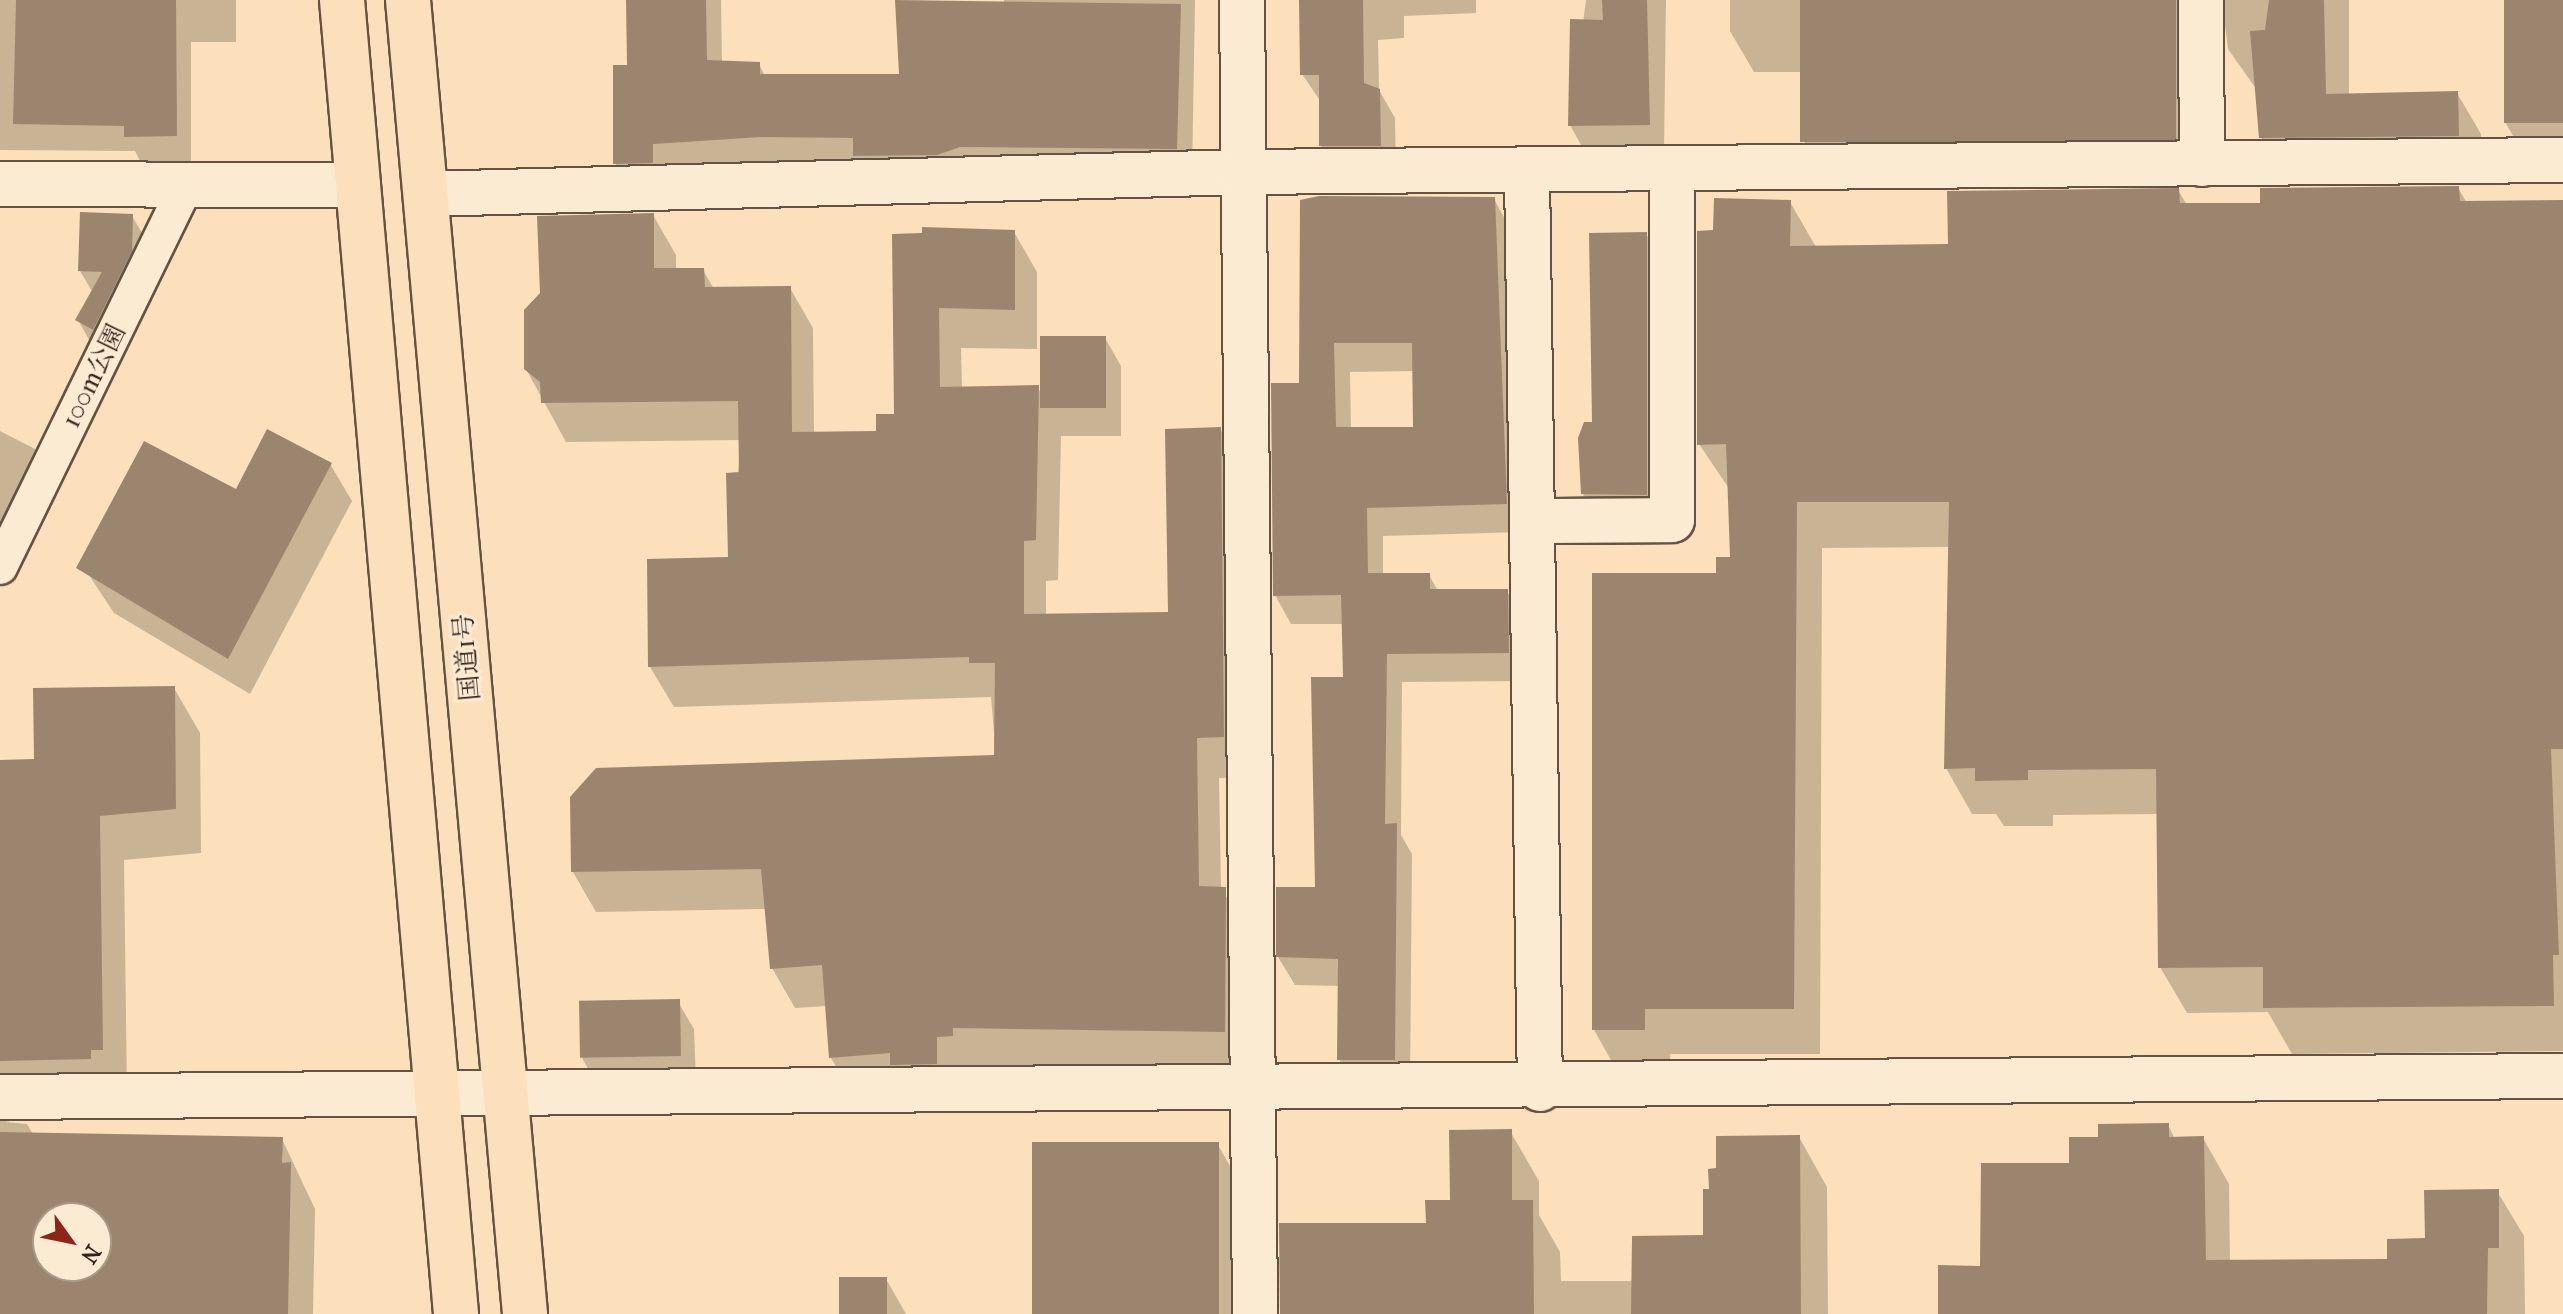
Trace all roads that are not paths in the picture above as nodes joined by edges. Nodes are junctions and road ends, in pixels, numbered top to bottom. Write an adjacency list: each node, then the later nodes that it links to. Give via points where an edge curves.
1 (342, 0): 12 (highway)
2 (408, 0): 13 (highway, 国道1号)
3 (1242, 0): 7 (street)
4 (2201, 0): 6 (street)
5 (2563, 160): 6 (street)
6 (2202, 164): 9 (street)
7 (1242, 172): 8 (street); 13 (street); 18 (street)
8 (1527, 172): 9 (street); 14 (street)
9 (1672, 172): 14 (street, via 1672,520)
10 (0, 184): 11 (street)
11 (187, 184): 12 (street); 15 (street, 100m公園)
12 (358, 185): 19 (highway)
13 (426, 194): 20 (highway, 国道1号)
14 (1534, 521): 17 (street)
15 (0, 567)
16 (2563, 1076): 17 (street)
17 (1540, 1089): 18 (street)
18 (1257, 1092): 20 (street); 24 (street)
19 (438, 1095): 20 (street); 21 (street); 22 (highway)
20 (506, 1095): 23 (highway, 国道1号)
21 (0, 1097)
22 (456, 1314)
23 (525, 1314)
24 (1255, 1314)

